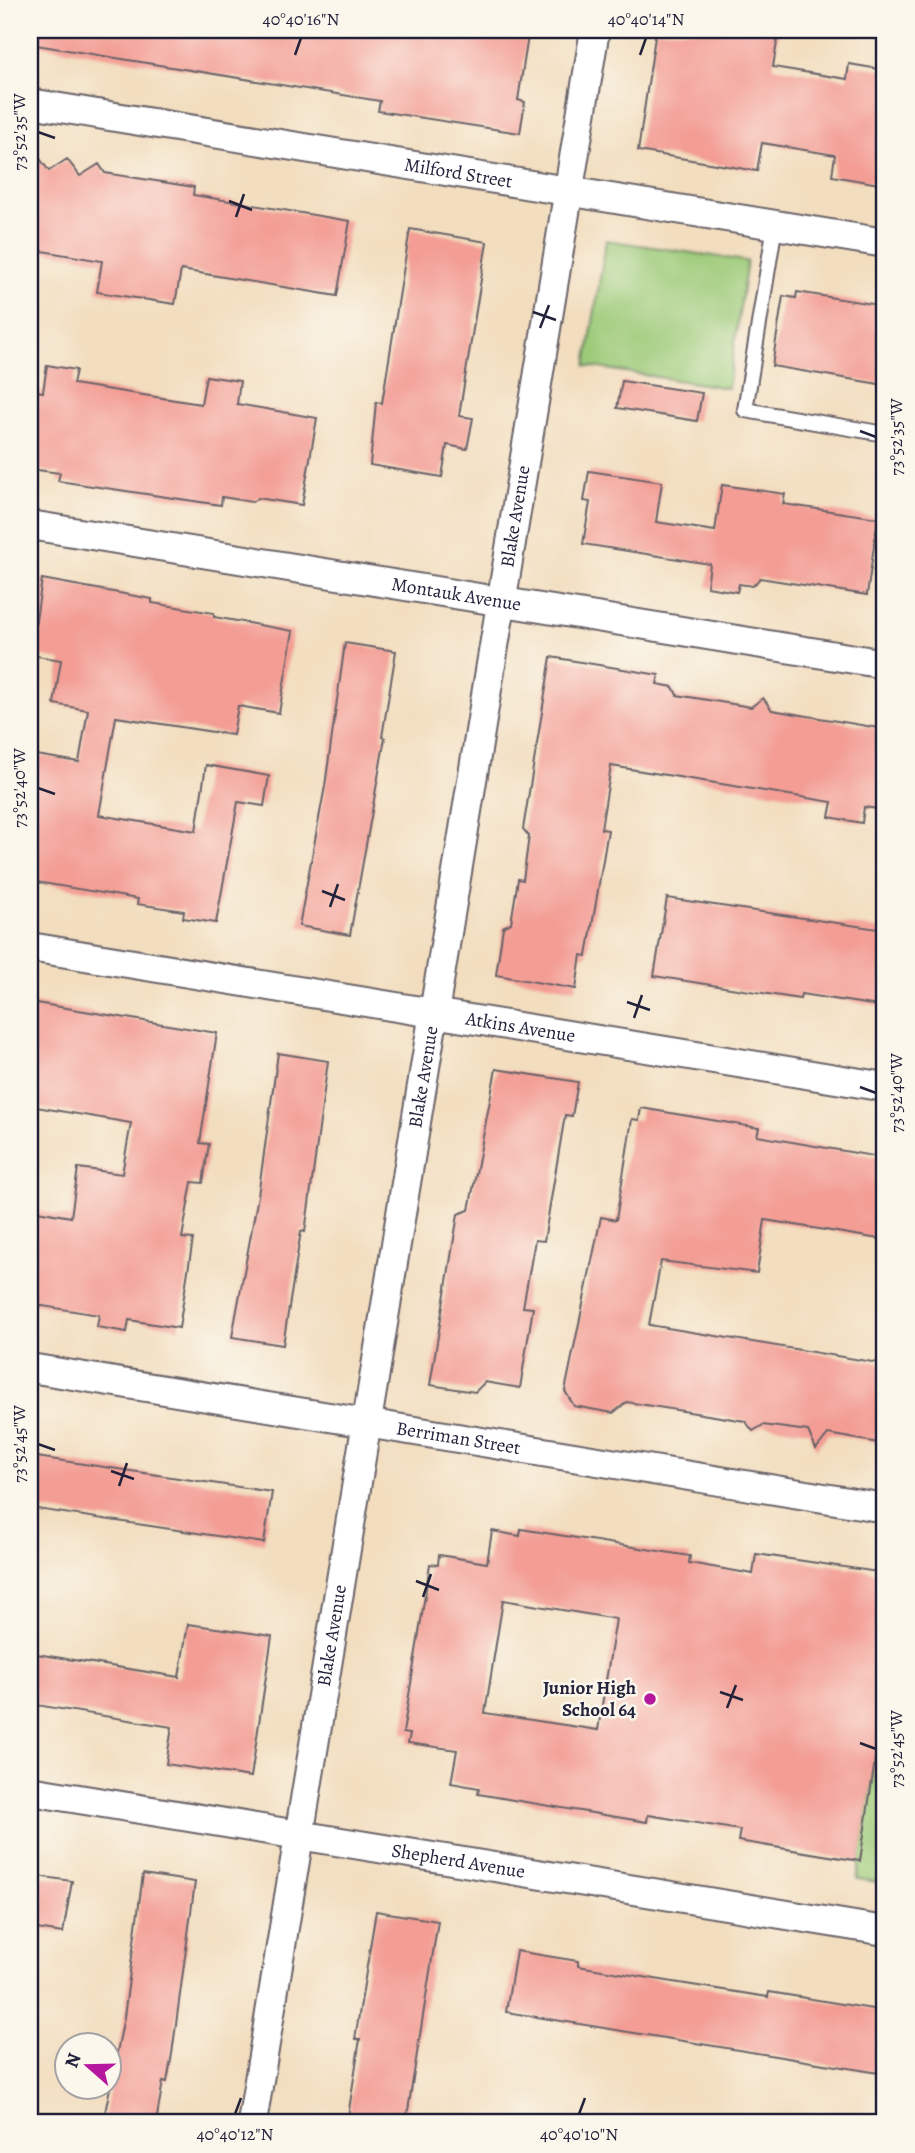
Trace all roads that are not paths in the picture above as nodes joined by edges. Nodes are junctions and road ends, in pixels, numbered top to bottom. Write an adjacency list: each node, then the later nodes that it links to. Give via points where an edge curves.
1 (595, 30): 3 (street, Blake Avenue)
2 (30, 103): 3 (street, Milford Street)
3 (568, 191): 4 (street, Milford Street); 8 (street, Blake Avenue)
4 (775, 225): 5 (street, Milford Street); 6 (lane, via 745,410)
5 (885, 243)
6 (885, 434)
7 (30, 525): 8 (street, Montauk Avenue)
8 (500, 601): 9 (street, Montauk Avenue); 11 (street, Blake Avenue)
9 (885, 664)
10 (30, 947): 11 (street, Atkins Avenue)
11 (433, 1013): 12 (street, Atkins Avenue); 14 (street, Blake Avenue)
12 (885, 1087)
13 (30, 1368): 14 (street, Berriman Street)
14 (365, 1423): 15 (street, Berriman Street); 17 (street, Blake Avenue)
15 (885, 1508)
16 (30, 1791): 17 (street, Shepherd Avenue)
17 (299, 1835): 18 (street, Shepherd Avenue); 19 (street, Blake Avenue)
18 (885, 1931)
19 (252, 2123)

